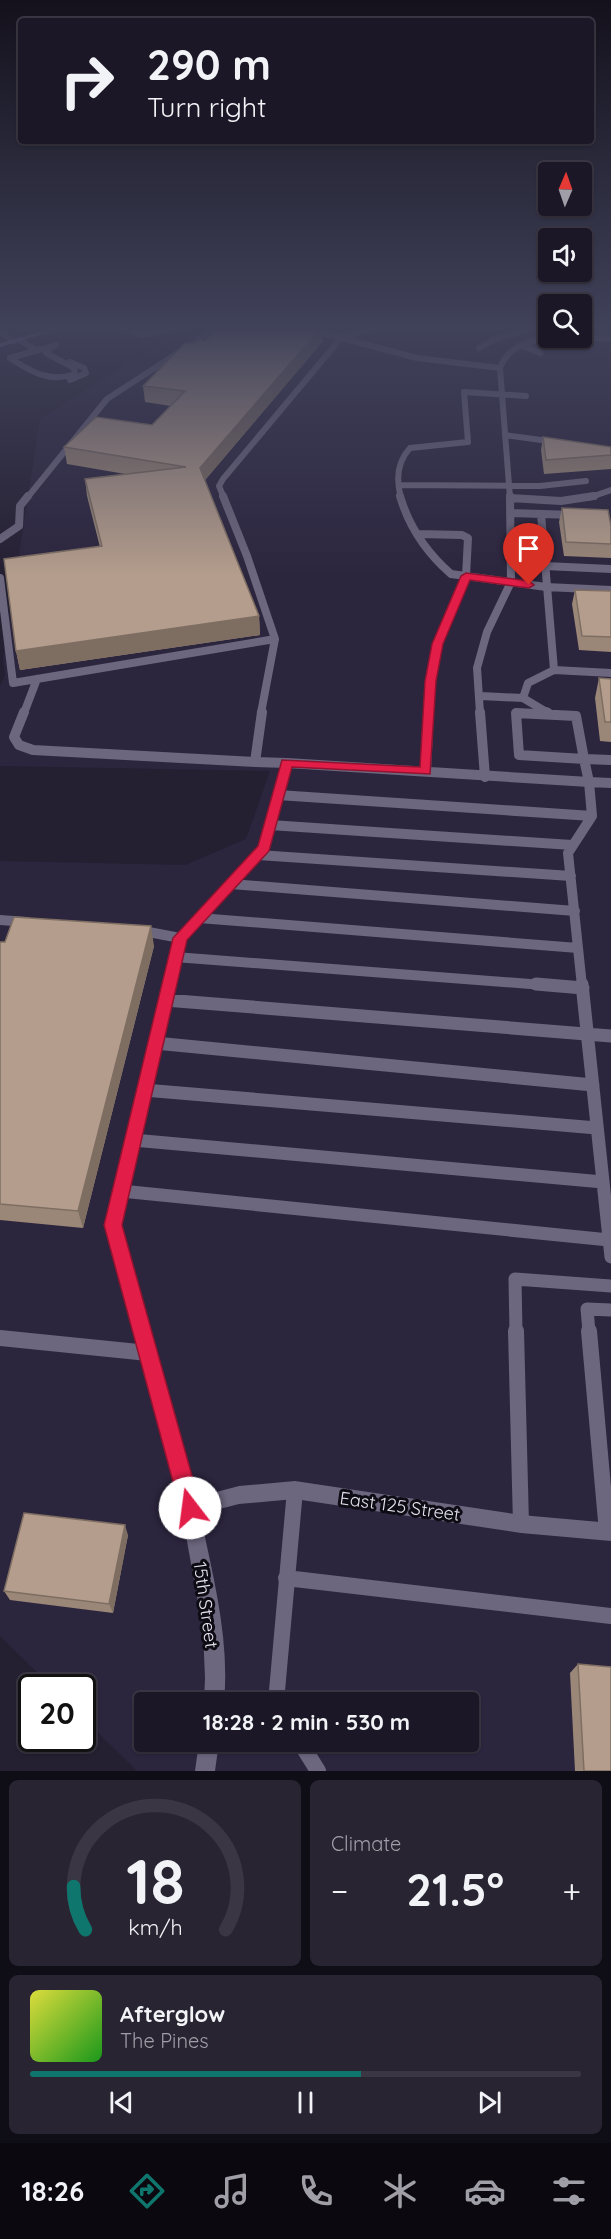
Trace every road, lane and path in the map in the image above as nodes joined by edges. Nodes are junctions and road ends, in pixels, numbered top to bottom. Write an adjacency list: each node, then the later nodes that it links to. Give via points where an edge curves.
1 (98, 411): 16 (lane, via 20,506 19,526)
2 (279, 411): 24 (lane, via 219,486)
3 (465, 411): 8 (lane, via 468,442 410,448 400,463)
4 (503, 411): 5 (lane)
5 (505, 435): 6 (lane); 9 (lane)
6 (560, 443)
7 (586, 481): 9 (lane)
8 (399, 485): 9 (lane); 15 (lane, via 406,517)
9 (509, 486): 11 (lane)
10 (611, 490): 11 (lane, via 566,501)
11 (510, 498): 12 (lane)
12 (510, 513): 13 (lane); 21 (lane)
13 (541, 514): 14 (lane); 17 (lane)
14 (588, 516)
15 (418, 534): 19 (lane, via 441,567 451,574); 19 (lane, via 468,538)
16 (0, 539)
17 (545, 566): 18 (lane); 22 (lane)
18 (611, 569)
19 (466, 576): 21 (lane); 37 (lane, via 438,644 430,681)
20 (0, 578): 29 (lane)
21 (511, 582): 22 (lane); 30 (lane, via 487,632 477,668)
22 (546, 586): 23 (lane); 25 (lane)
23 (611, 590)
24 (275, 639): 27 (lane); 35 (lane)
25 (554, 670): 26 (lane); 31 (lane, via 528,683)
26 (611, 673)
27 (37, 679): 29 (lane, via 13,683); 35 (lane, via 14,737 19,745 33,750)
28 (0, 680): 29 (lane)
29 (12, 680)
30 (481, 696): 31 (lane); 38 (lane)
31 (523, 698): 32 (lane)
32 (550, 715): 33 (lane, via 576,716); 33 (lane, via 516,713 519,755)
33 (584, 759): 34 (lane); 39 (lane)
34 (611, 760)
35 (255, 762): 36 (lane)
36 (287, 763): 37 (lane); 41 (lane)
37 (426, 771): 38 (lane)
38 (485, 777): 39 (lane)
39 (589, 783): 40 (lane); 42 (lane)
40 (611, 783)
41 (278, 795): 42 (lane); 43 (lane)
42 (592, 816): 44 (lane)
43 (270, 825): 44 (lane); 45 (lane, via 265,848)
44 (572, 845): 46 (lane, via 568,853)
45 (258, 855): 46 (lane); 47 (lane)
46 (571, 876): 48 (lane)
47 (231, 884): 48 (lane); 49 (lane)
48 (575, 911): 54 (lane)
49 (199, 918): 53 (lane); 54 (lane)
50 (0, 920): 51 (lane)
51 (34, 922)
52 (125, 929): 53 (lane)
53 (180, 938): 55 (lane)
54 (578, 948): 56 (lane)
55 (176, 957): 56 (lane); 57 (lane)
56 (583, 988): 58 (lane)
57 (165, 1000): 58 (lane); 60 (lane)
58 (588, 1035): 59 (lane); 61 (lane)
59 (611, 1036)
60 (155, 1043): 61 (lane); 62 (lane)
61 (593, 1085): 63 (lane)
62 (144, 1090): 63 (lane); 64 (lane)
63 (597, 1128): 65 (lane)
64 (133, 1140): 65 (lane); 66 (lane)
65 (603, 1182): 67 (lane)
66 (121, 1191): 67 (lane); 72 (lane, via 113,1225)
67 (609, 1240): 68 (lane)
68 (611, 1257)
69 (611, 1286): 75 (lane, via 515,1279)
70 (611, 1310): 76 (lane, via 587,1309)
71 (0, 1338): 72 (lane)
72 (148, 1353): 74 (lane)
73 (295, 1490): 74 (street, East 125 Street, via 238,1495); 75 (street, East 125 Street); 77 (lane)
74 (190, 1508): 79 (street, 15th Street, via 210,1609)
75 (521, 1524): 76 (street, East 125 Street)
76 (609, 1532)
77 (286, 1578): 78 (lane); 80 (lane)
78 (611, 1616)
79 (215, 1692)
80 (275, 1692)
81 (208, 1752): 83 (street)
82 (306, 1752): 84 (lane)
83 (205, 1771)
84 (318, 1771)

